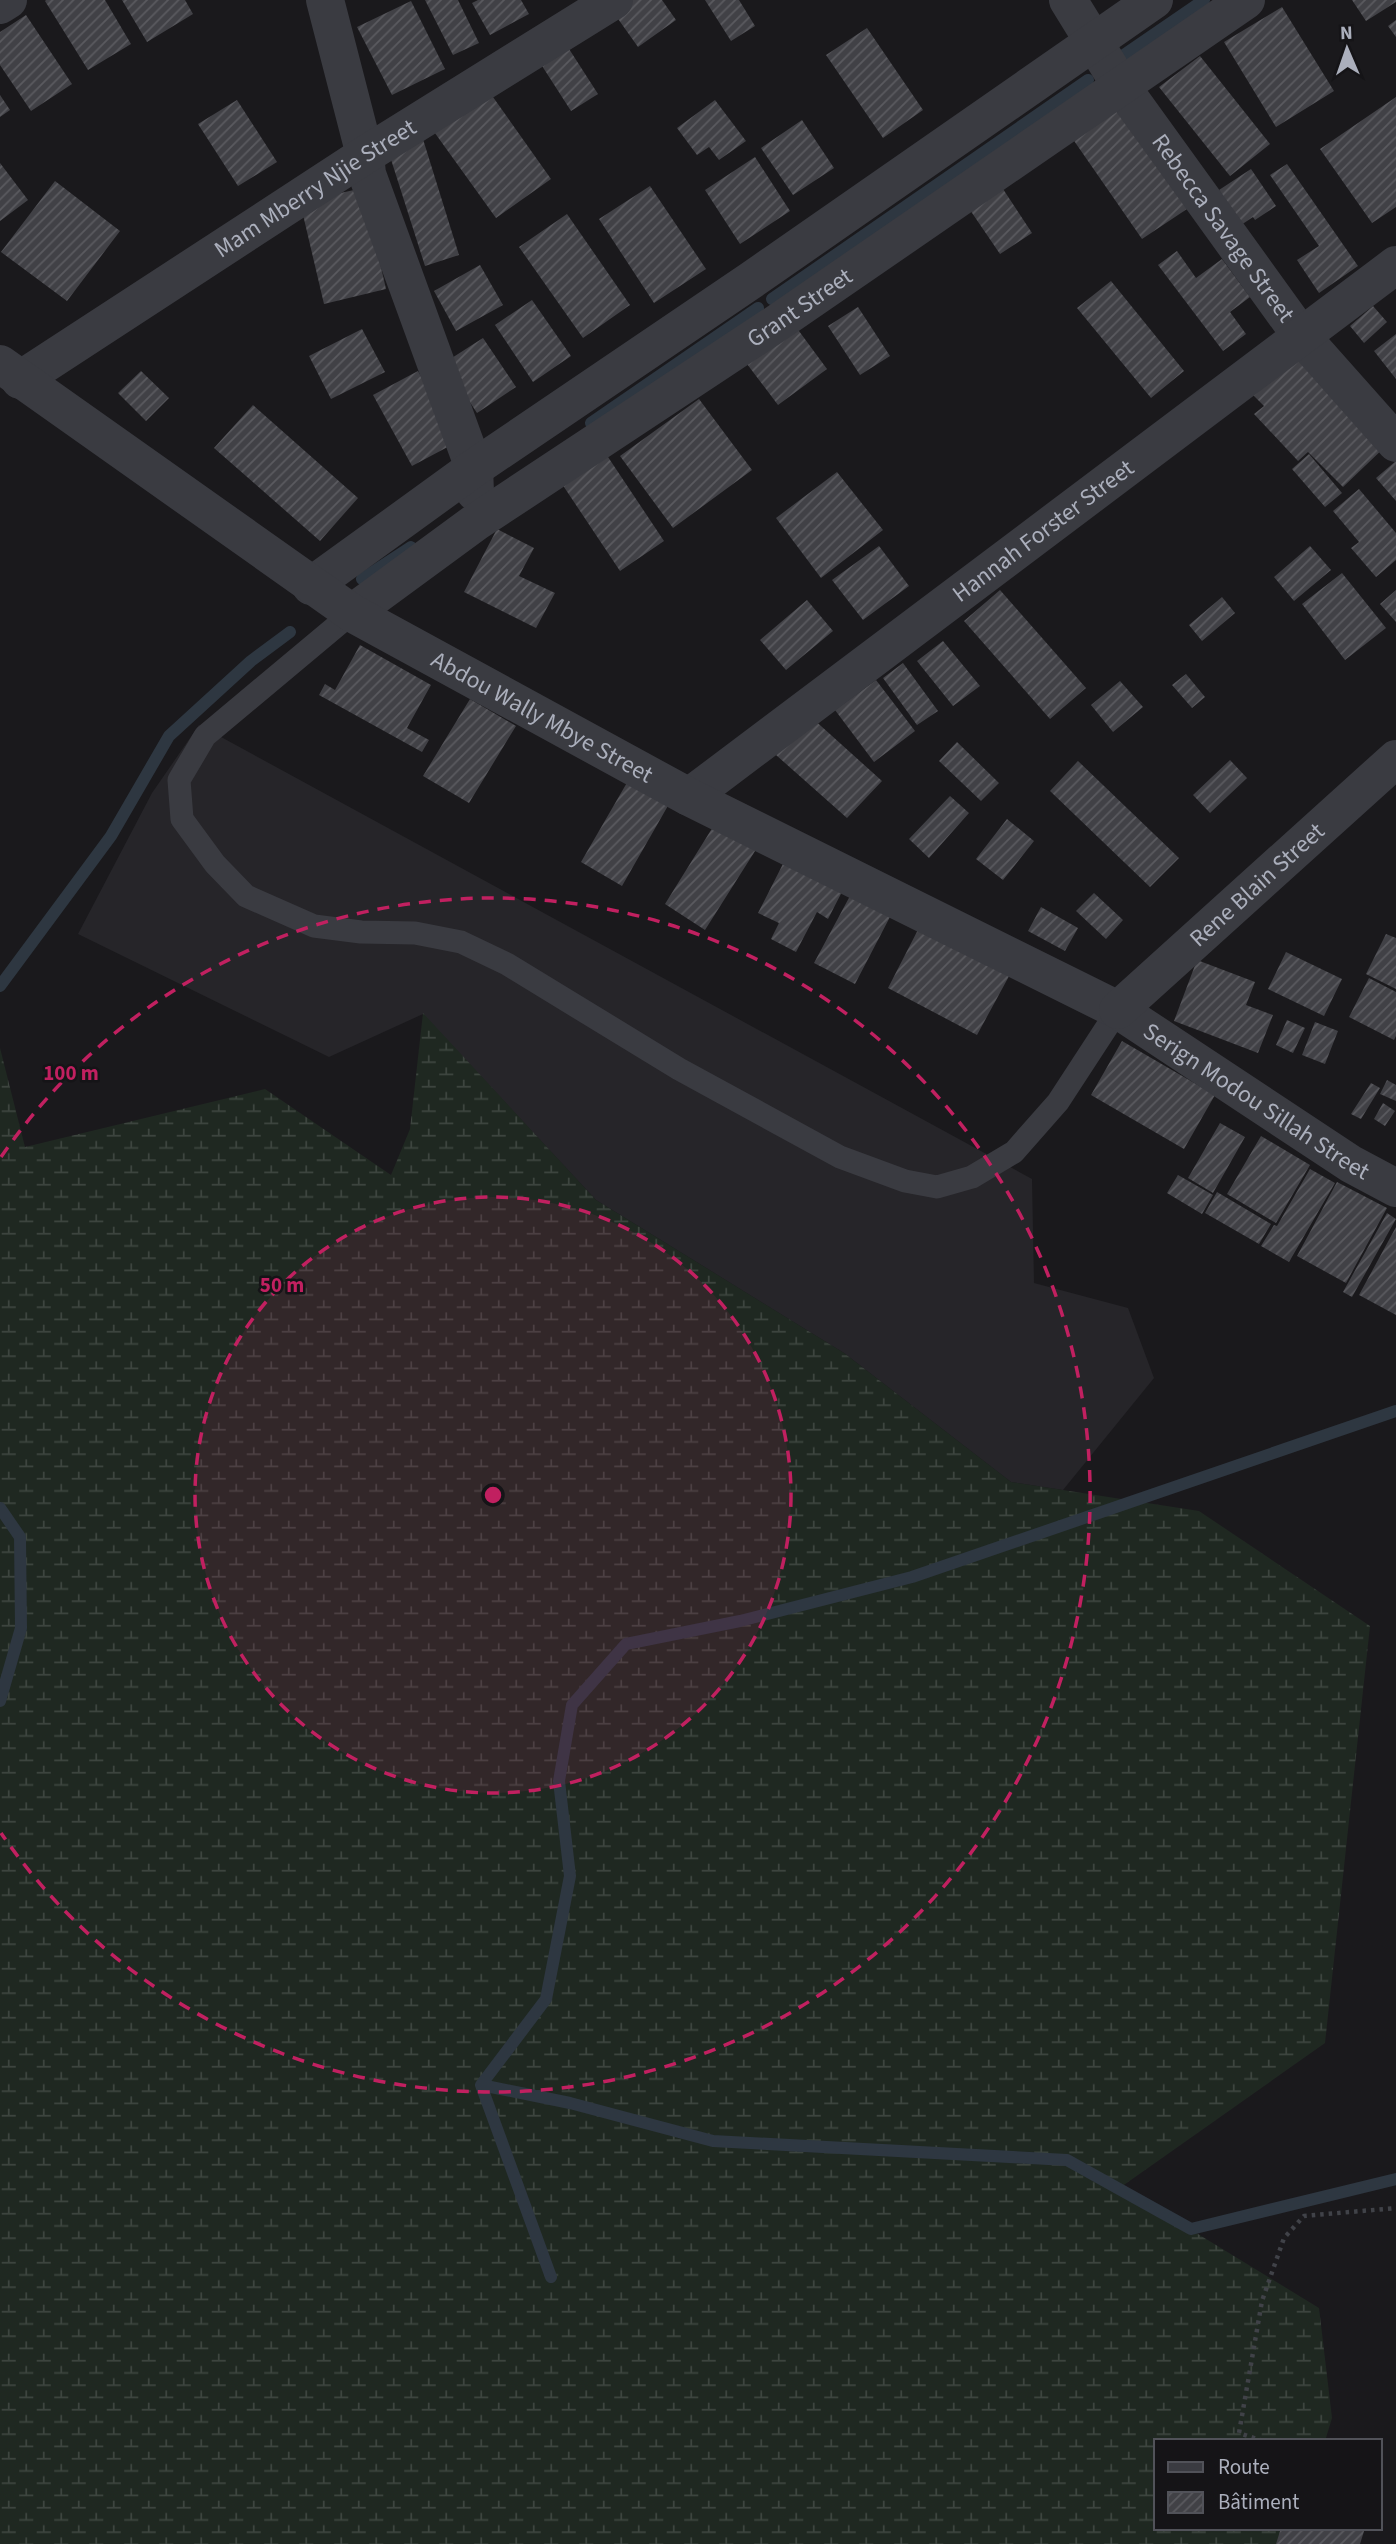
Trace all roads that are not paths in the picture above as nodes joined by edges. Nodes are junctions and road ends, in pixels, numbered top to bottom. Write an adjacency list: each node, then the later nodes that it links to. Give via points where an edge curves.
1 (8, 0): 7 (street)
2 (325, 0): 10 (street)
3 (614, 0): 10 (street, Mam Mberry Njie Street)
4 (1068, 0): 8 (street, Rebecca Savage Street)
5 (1154, 0): 8 (street, Grant Street)
6 (1246, 0): 9 (street, Grant Street)
7 (0, 5)
8 (1093, 40): 9 (street, Rebecca Savage Street); 15 (street, Grant Street)
9 (1121, 86): 12 (street, Rebecca Savage Street); 16 (street, Grant Street)
10 (365, 155): 13 (street, Mam Mberry Njie Street); 15 (street, via 367,174)
11 (1396, 265): 12 (street, Hannah Forster Street)
12 (1302, 338): 14 (street, Rebecca Savage Street); 20 (street, Hannah Forster Street)
13 (10, 372): 17 (street, Abdou Wally Mbye Street)
14 (1396, 443)
15 (474, 468): 16 (street); 17 (street, Grant Street)
16 (476, 522): 18 (street, Grant Street)
17 (311, 586): 18 (street, Abdou Wally Mbye Street)
18 (352, 613): 20 (street, Abdou Wally Mbye Street); 21 (lane, via 205,736 179,780 182,819 246,896 314,926 415,933 461,942 508,964 679,1069 840,1157 905,1181 937,1187 972,1177 1014,1152 1058,1101)
19 (1396, 759): 21 (street, Rene Blain Street)
20 (689, 797): 21 (street, Abdou Wally Mbye Street)
21 (1118, 1010): 22 (street, Serign Modou Sillah Street, via 1352,1164)
22 (1396, 1188)

